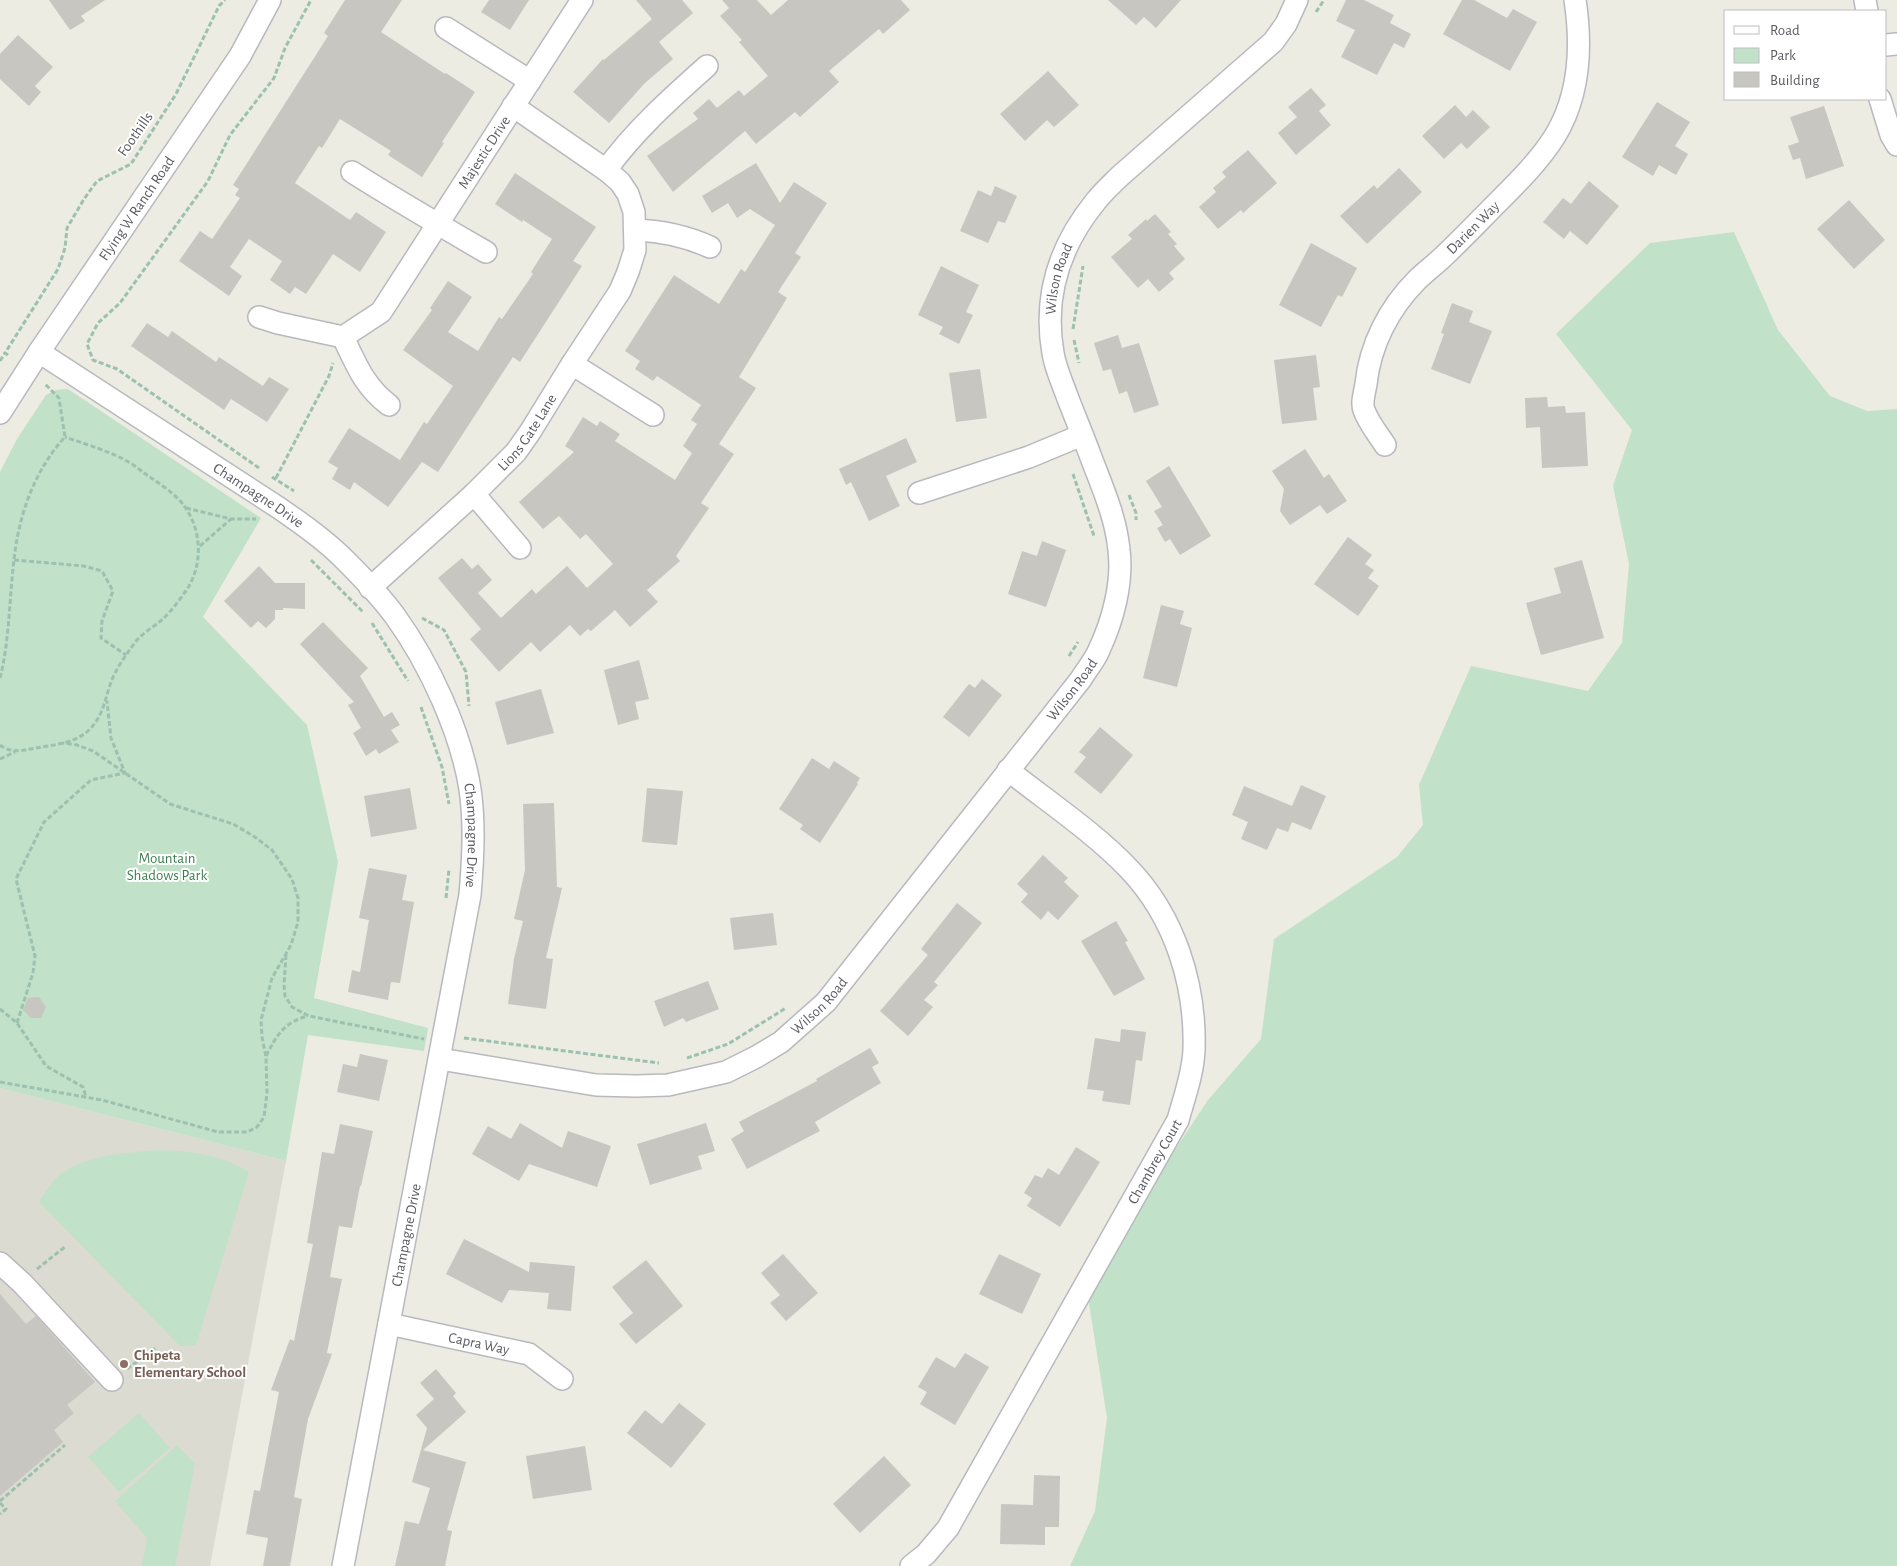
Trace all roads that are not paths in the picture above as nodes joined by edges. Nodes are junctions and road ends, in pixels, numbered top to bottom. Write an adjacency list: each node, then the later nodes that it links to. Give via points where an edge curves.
1 (270, 0): 19 (street, Flying W Ranch Road, via 240,56)
2 (582, 0): 7 (street, Majestic Drive)
3 (1297, 0): 24 (street, Wilson Road, via 1273,42 1096,200 1065,251 1055,276 1050,302 1050,330 1060,378)
4 (1575, 0): 25 (street, Darien Way, via 1579,27 1578,67 1571,100 1556,135 1516,184 1411,287 1387,320 1375,344 1363,408)
5 (446, 28): 7 (street)
6 (707, 66): 11 (street, via 623,146)
7 (530, 80): 9 (street, Majestic Drive)
8 (1880, 100): 10 (street)
9 (513, 106): 11 (street, Lions Gate Lane); 13 (street, Majestic Drive)
10 (1897, 145)
11 (606, 170): 14 (street, Lions Gate Lane, via 628,194)
12 (352, 172): 13 (street)
13 (438, 224): 16 (street); 18 (street, Majestic Drive, via 381,312)
14 (636, 230): 15 (street, via 691,238); 20 (street, Lions Gate Lane, via 635,250 620,290)
15 (710, 247)
16 (486, 252)
17 (259, 317): 18 (street)
18 (343, 337): 21 (street, via 360,374)
19 (39, 352): 22 (street, Flying W Ranch Road); 29 (street, Champagne Drive, via 279,508 344,559)
20 (572, 364): 23 (street); 27 (street, Lions Gate Lane, via 516,452)
21 (389, 406)
22 (0, 413)
23 (653, 415)
24 (1082, 435): 26 (street, via 1028,457); 30 (street, Wilson Road, via 1108,500 1114,525 1119,551 1115,603 1099,651 1086,672)
25 (1385, 445)
26 (918, 493)
27 (474, 494): 28 (street); 29 (street, Lions Gate Lane)
28 (520, 548)
29 (370, 588): 31 (street, Champagne Drive, via 395,616 436,686 450,719 470,788 473,855)
30 (1008, 770): 31 (street, Wilson Road, via 826,1002 781,1042 756,1057 726,1072 698,1079 668,1085 636,1086 596,1085); 37 (street, Chambrey Court, via 1110,850 1148,894 1167,923 1180,952 1189,984 1194,1051 1178,1120 948,1528)
31 (450, 1061): 33 (street, Champagne Drive)
32 (0, 1263): 35 (street)
33 (389, 1324): 34 (street, Capra Way, via 529,1354); 36 (street, Champagne Drive)
34 (562, 1379)
35 (112, 1380)
36 (343, 1566)
37 (911, 1566)

